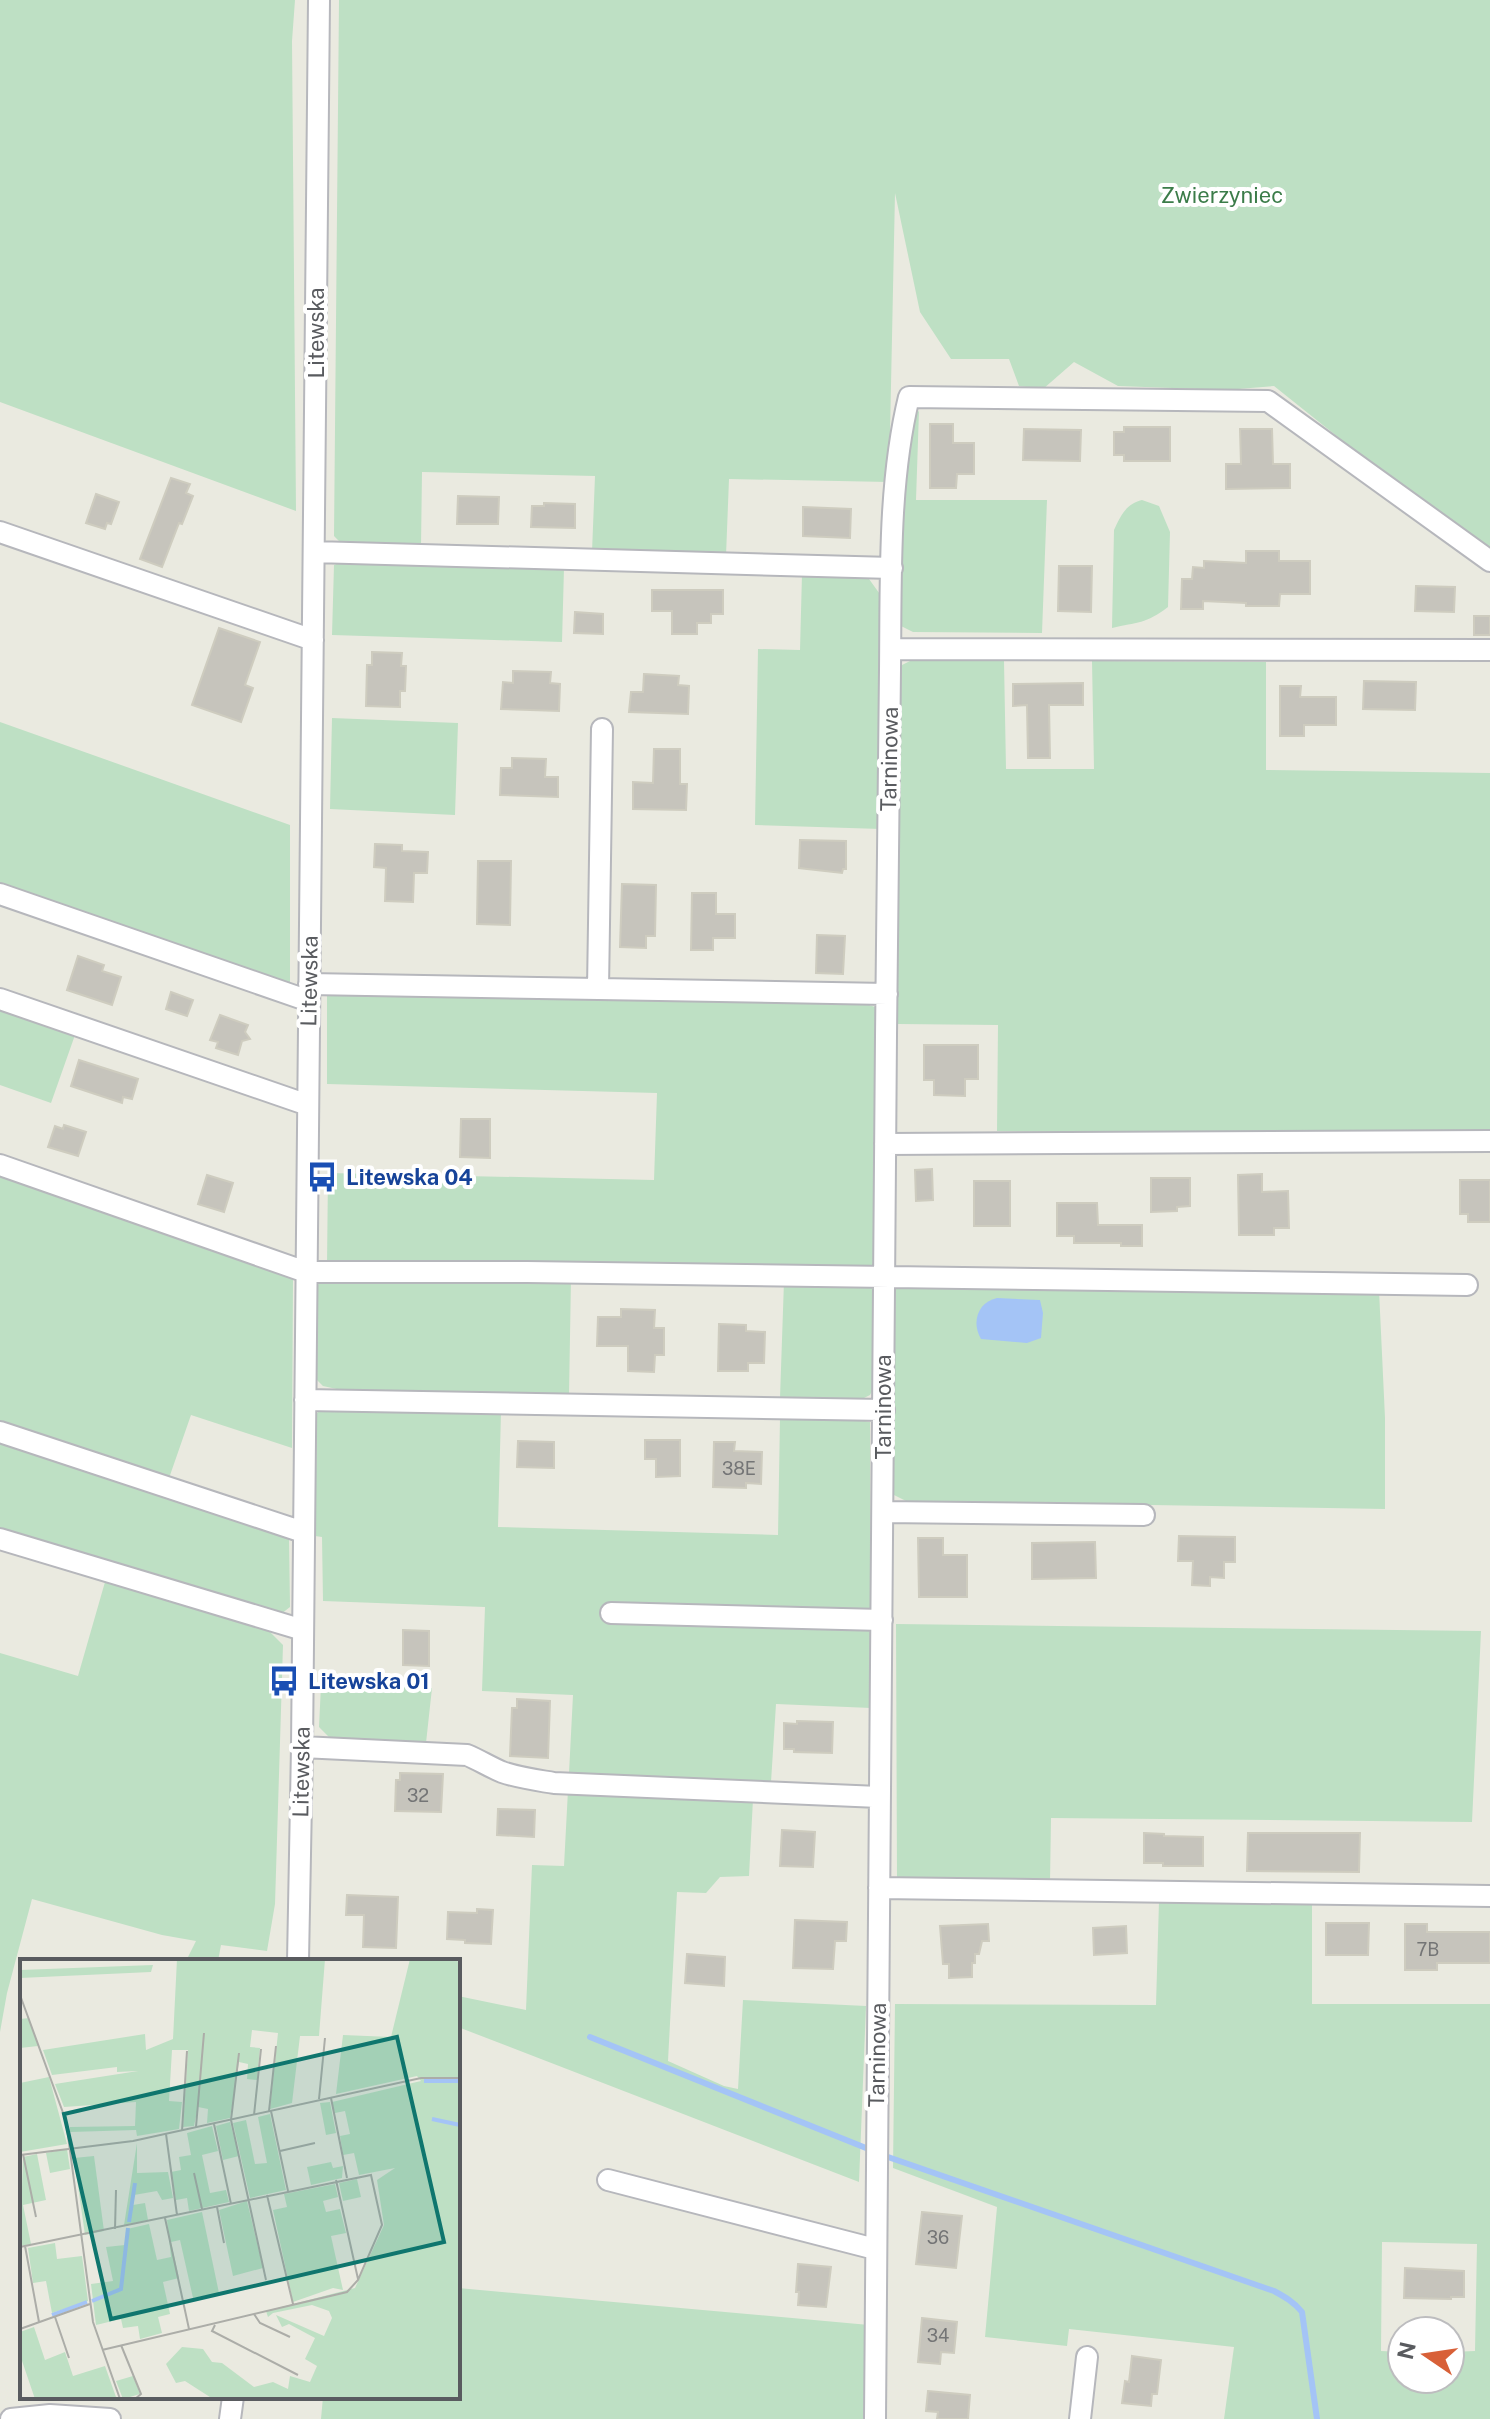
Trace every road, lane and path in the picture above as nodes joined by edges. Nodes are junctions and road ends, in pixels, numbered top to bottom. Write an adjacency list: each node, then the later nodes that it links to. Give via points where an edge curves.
1 (319, 0): 3 (street, Litewska)
2 (0, 532): 6 (street)
3 (314, 552): 5 (street); 6 (street, Litewska)
4 (1490, 561): 5 (street, Tarninowa, via 1268,401 909,397 900,434)
5 (892, 568): 7 (street, Tarninowa)
6 (313, 640): 12 (street, Litewska)
7 (891, 649): 8 (street); 13 (street, Tarninowa)
8 (1490, 650)
9 (602, 729): 11 (street)
10 (0, 894): 12 (street)
11 (598, 989): 12 (street); 13 (street)
12 (309, 992): 15 (street, Litewska)
13 (887, 994): 17 (street, Tarninowa)
14 (0, 999): 15 (street)
15 (308, 1105): 19 (street, Litewska)
16 (1490, 1141): 17 (street)
17 (885, 1144): 20 (street, Tarninowa)
18 (0, 1165): 19 (street)
19 (306, 1272): 20 (street); 22 (street, Litewska)
20 (883, 1278): 21 (street); 23 (street, Tarninowa)
21 (1467, 1285)
22 (305, 1400): 23 (street); 27 (street, Litewska)
23 (884, 1410): 25 (street, Tarninowa)
24 (0, 1432): 27 (street)
25 (883, 1512): 26 (street); 30 (street, Tarninowa)
26 (1144, 1515)
27 (303, 1532): 31 (street, Litewska)
28 (0, 1539): 31 (street)
29 (611, 1613): 30 (street)
30 (882, 1620): 33 (street, Tarninowa)
31 (303, 1630): 32 (street, Litewska)
32 (302, 1747): 33 (street, via 467,1755 511,1774 554,1783); 36 (street, Litewska)
33 (879, 1797): 34 (street, Tarninowa)
34 (879, 1888): 35 (street); 38 (street, Tarninowa)
35 (1490, 1896)
36 (298, 1959)
37 (608, 2180): 38 (street)
38 (875, 2249): 44 (street, Tarninowa)
39 (1087, 2357): 45 (street)
40 (233, 2399): 43 (street)
41 (11, 2419): 42 (street)
42 (110, 2419)
43 (230, 2419)
44 (875, 2419)
45 (1080, 2419)

